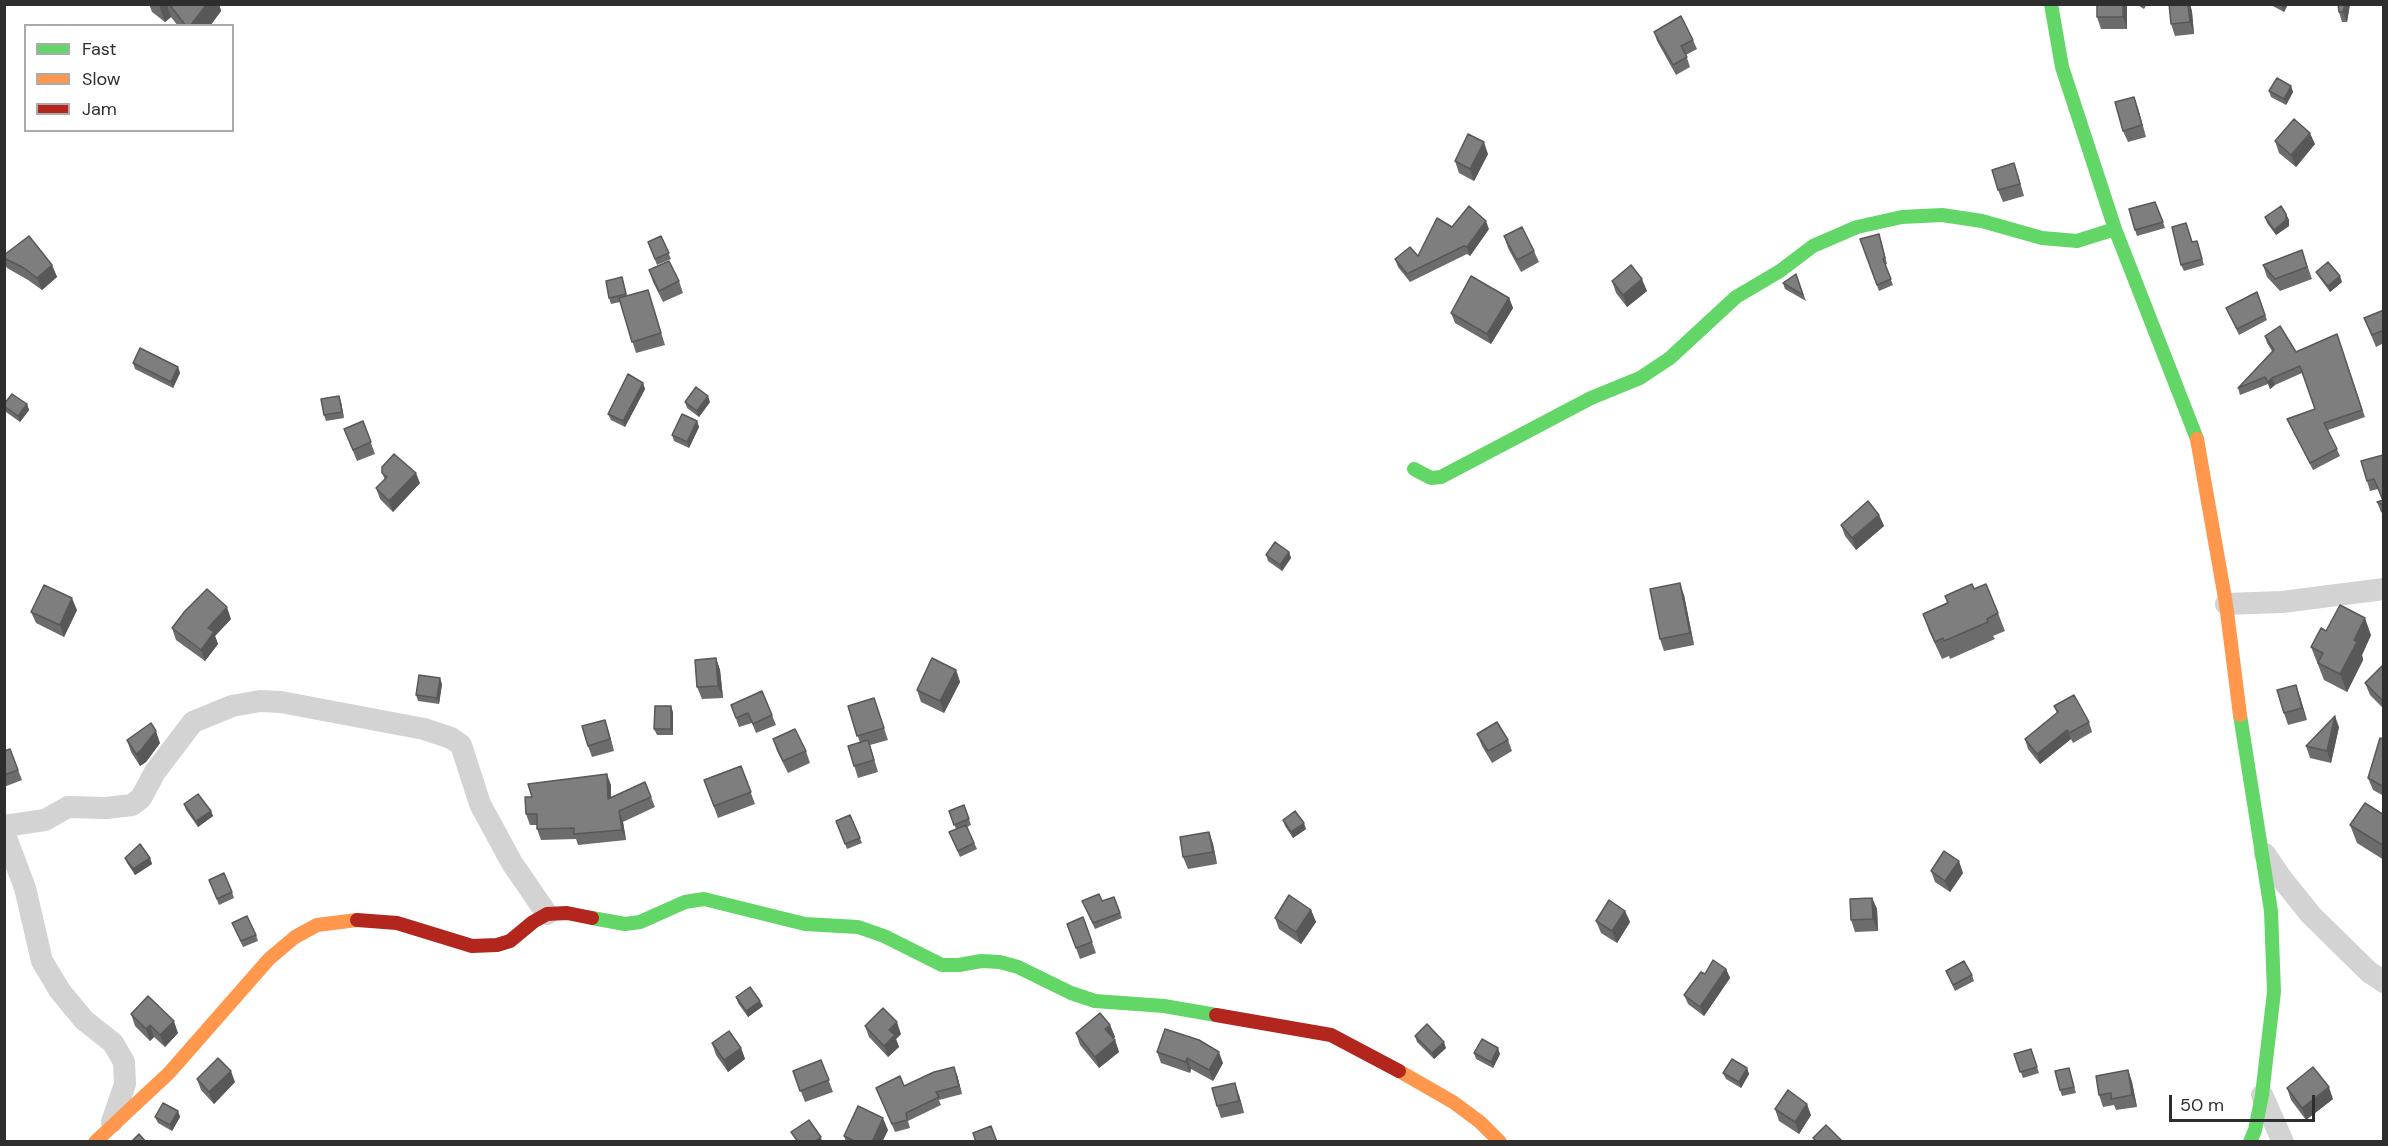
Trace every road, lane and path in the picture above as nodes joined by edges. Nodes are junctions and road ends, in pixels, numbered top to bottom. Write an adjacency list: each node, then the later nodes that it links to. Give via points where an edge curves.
1 (2051, 4): 2 (street, via 2062,67)
2 (2115, 229): 3 (street, via 2077,241 2042,238 1982,221 1942,215 1902,217 1857,227 1813,246 1736,297 1670,358 1640,378 1591,398 1441,477 1431,478); 5 (street, via 2199,443)
3 (1414, 469)
4 (2384, 589): 5 (street, via 2282,602)
5 (2226, 604): 8 (street)
6 (4, 826): 9 (street, via 45,820 68,807 132,805 141,798 155,772 194,722 232,706 281,702 424,729 461,745 480,804 512,863)
7 (4, 832): 12 (street, via 25,888 42,961 60,991 84,1020 113,1043 124,1062 125,1084)
8 (2263, 850): 10 (street, via 2311,915); 11 (street, via 2271,911 2274,992)
9 (548, 914): 12 (street, via 510,941 497,945 472,946 396,923 355,920 317,925 269,959 169,1073); 13 (street, via 633,923 685,902 704,899 805,924 858,927 942,965 1000,962 1095,1001 1164,1006 1331,1035 1453,1102)
10 (2384, 982)
11 (2262, 1095): 14 (street); 15 (street)
12 (102, 1134)
13 (1500, 1142)
14 (2250, 1142)
15 (2283, 1142)

